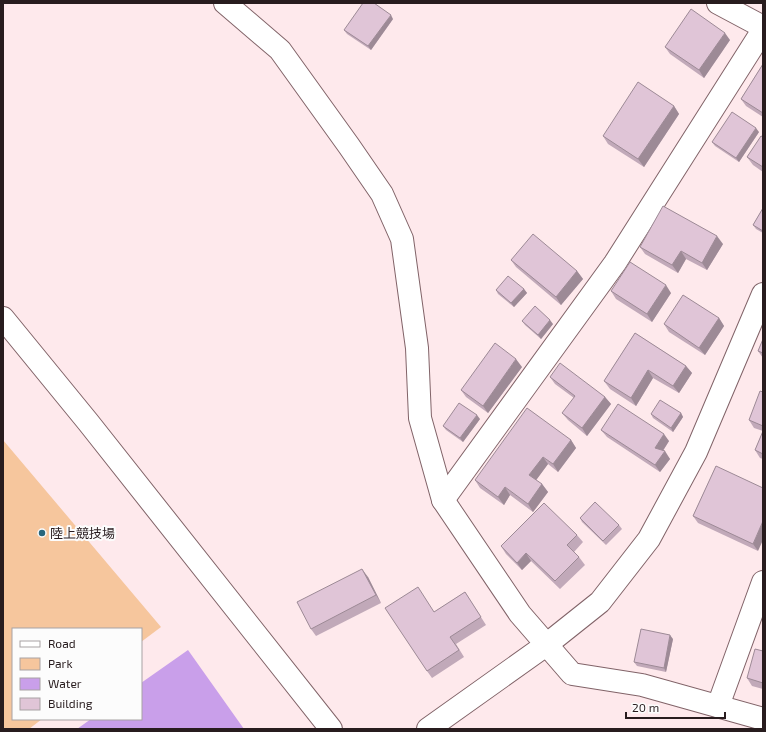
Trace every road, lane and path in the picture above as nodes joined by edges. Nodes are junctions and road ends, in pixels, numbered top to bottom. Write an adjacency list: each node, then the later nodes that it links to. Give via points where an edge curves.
1 (225, 3): 6 (street, via 280,50 382,194 402,239 417,348 420,418)
2 (718, 3): 3 (street)
3 (763, 29): 6 (street, via 615,262)
4 (763, 294): 8 (street, via 696,452 649,539 600,602)
5 (3, 318): 11 (street)
6 (443, 500): 8 (street, via 520,614)
7 (763, 582): 9 (street)
8 (546, 645): 9 (street, via 572,674 642,685); 12 (street)
9 (718, 706): 10 (street)
10 (763, 719)
11 (331, 729)
12 (428, 729)

